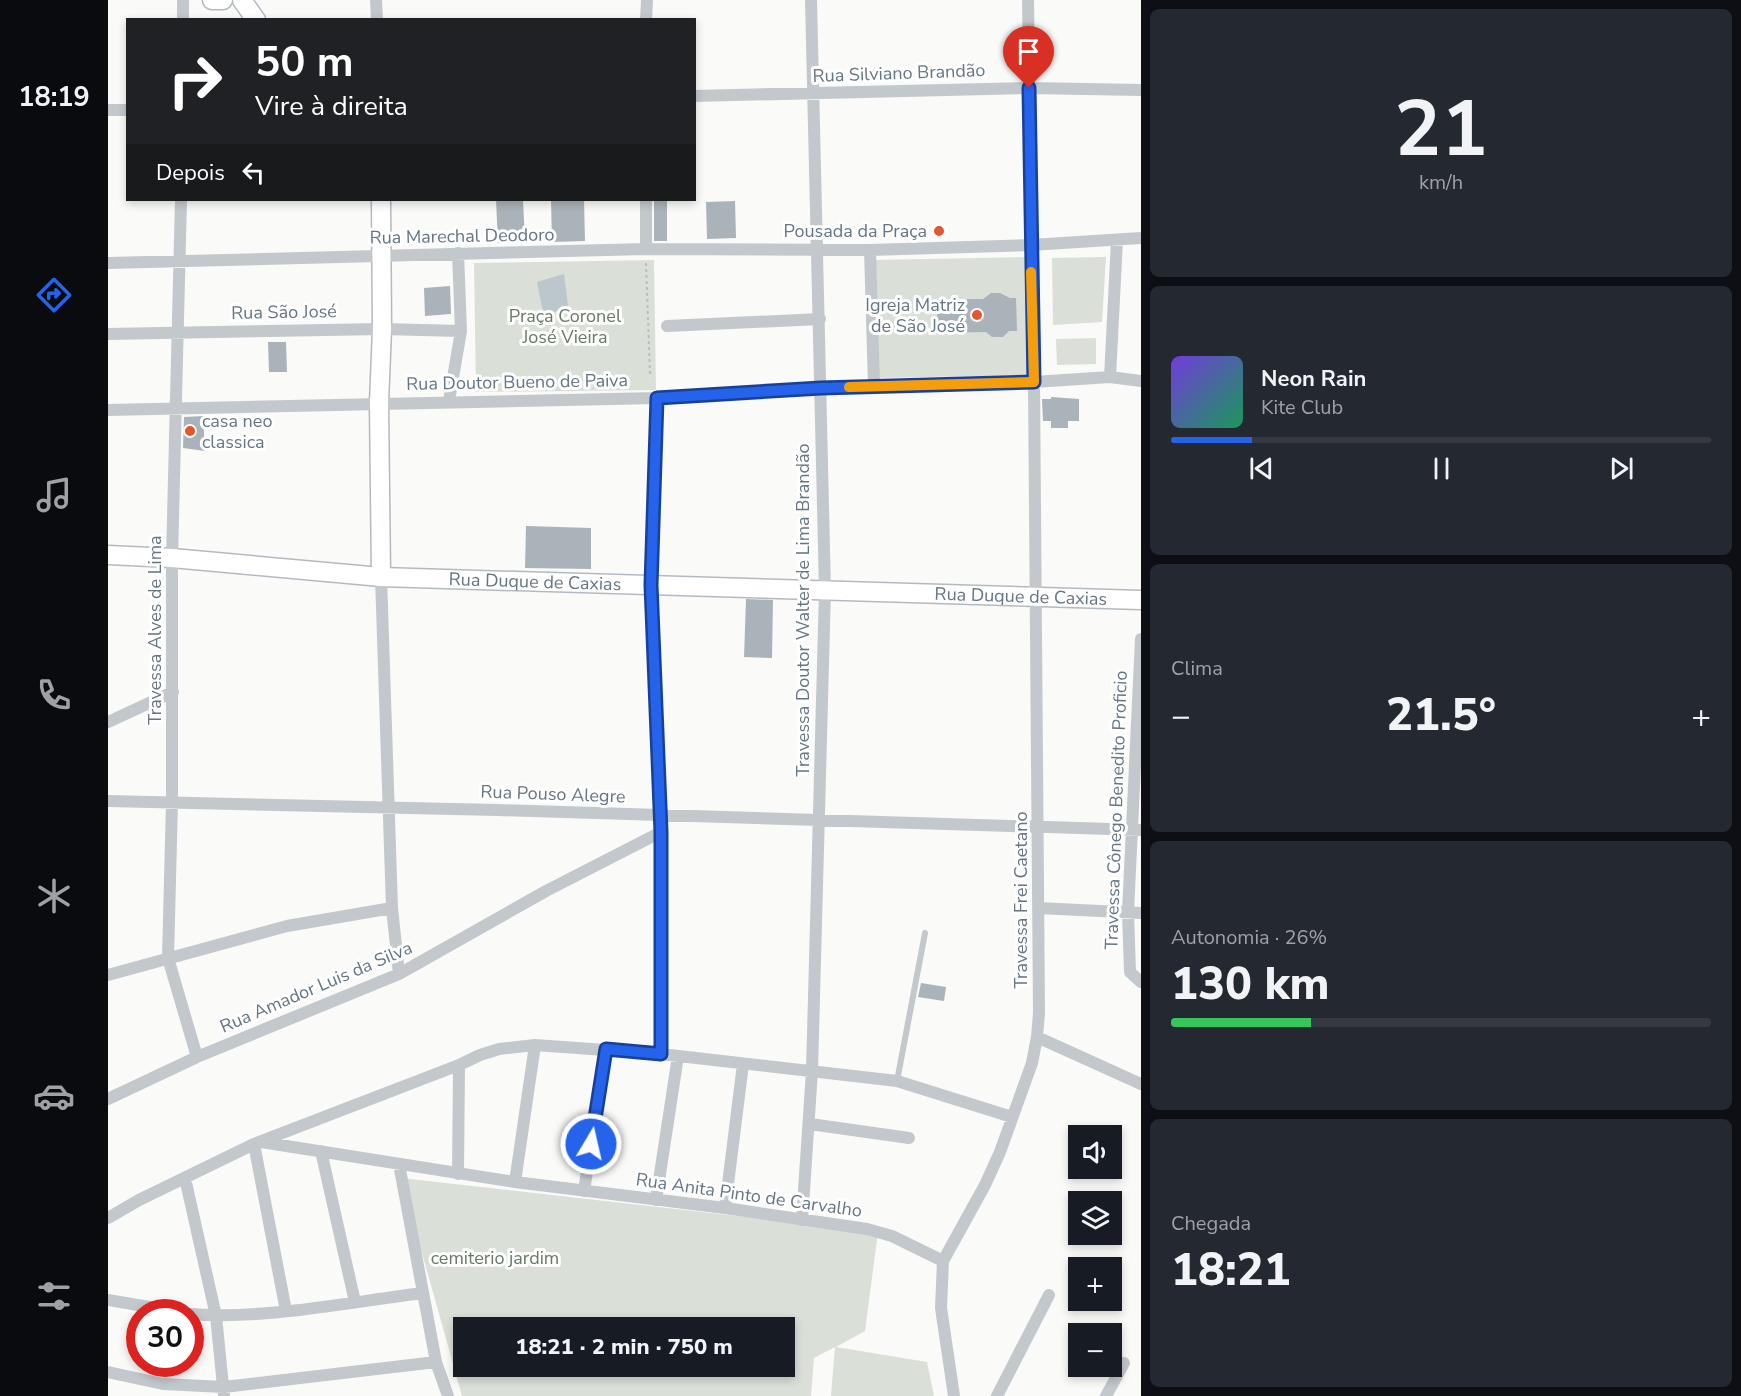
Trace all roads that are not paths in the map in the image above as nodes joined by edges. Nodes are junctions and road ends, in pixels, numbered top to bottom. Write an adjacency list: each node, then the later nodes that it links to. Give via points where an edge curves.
1 (183, 0): 9 (street)
2 (212, 0): 3 (street)
3 (223, 0)
4 (242, 0): 10 (street)
5 (376, 0): 11 (street)
6 (646, 0): 12 (street)
7 (811, 0): 15 (street, Travessa Doutor Walter de Lima Brandão)
8 (1028, 0): 13 (street)
9 (183, 18)
10 (255, 18)
11 (377, 18)
12 (646, 18)
13 (1029, 88): 14 (street, Rua Silviano Brandão); 15 (street, Rua Silviano Brandão); 24 (street)
14 (1141, 90)
15 (813, 94): 16 (street, Rua Silviano Brandão); 26 (street, Travessa Doutor Walter de Lima Brandão)
16 (696, 96)
17 (108, 110): 18 (street)
18 (126, 110)
19 (181, 201): 30 (street, Travessa Alves de Lima)
20 (381, 201): 29 (street)
21 (646, 201): 25 (street)
22 (1141, 238): 23 (street, Rua Marechal Deodoro)
23 (1118, 240): 24 (street, Rua Marechal Deodoro); 38 (street)
24 (1031, 245): 27 (street, Rua Marechal Deodoro); 40 (street, Travessa Frei Caetano)
25 (646, 249): 26 (street, Rua Marechal Deodoro); 28 (street, Rua Marechal Deodoro)
26 (818, 250): 27 (street, Rua Marechal Deodoro); 32 (street, Travessa Doutor Walter de Lima Brandão)
27 (870, 250): 41 (street)
28 (458, 253): 29 (street, Rua Marechal Deodoro); 35 (street)
29 (382, 256): 30 (street, Rua Marechal Deodoro); 34 (street)
30 (179, 262): 31 (street, Rua Marechal Deodoro); 36 (street, Travessa Alves de Lima)
31 (108, 263)
32 (820, 319): 33 (street); 42 (street, Travessa Doutor Walter de Lima Brandão)
33 (667, 326)
34 (382, 329): 35 (street, Rua São José); 36 (street, Rua São José); 45 (street)
35 (461, 331): 44 (street)
36 (176, 332): 37 (street, Rua São José); 46 (street, Travessa Alves de Lima)
37 (108, 334)
38 (1110, 377): 39 (street, Rua Doutor Bueno de Paiva); 40 (street, Rua Doutor Bueno de Paiva)
39 (1141, 381)
40 (1034, 382): 41 (street, Rua Doutor Bueno de Paiva); 53 (street, Travessa Frei Caetano)
41 (874, 387): 42 (street, Rua Doutor Bueno de Paiva)
42 (821, 388): 43 (street, Rua Doutor Bueno de Paiva); 52 (street, Travessa Doutor Walter de Lima Brandão)
43 (657, 398): 44 (street, Rua Doutor Bueno de Paiva); 51 (street)
44 (449, 401): 45 (street, Rua Doutor Bueno de Paiva)
45 (379, 402): 46 (street, Rua Doutor Bueno de Paiva); 50 (street)
46 (176, 409): 47 (street, Rua Doutor Bueno de Paiva); 49 (street, Travessa Alves de Lima)
47 (108, 410)
48 (108, 555): 49 (street, Rua Duque de Caxias)
49 (172, 558): 50 (street, Rua Duque de Caxias); 56 (street, Travessa Alves de Lima)
50 (381, 577): 51 (street, Rua Duque de Caxias); 60 (street)
51 (651, 585): 52 (street, Rua Duque de Caxias); 61 (street)
52 (825, 590): 53 (street, Rua Duque de Caxias); 62 (street, Travessa Doutor Walter de Lima Brandão)
53 (1036, 597): 54 (street, Rua Duque de Caxias); 63 (street, Travessa Frei Caetano)
54 (1141, 600)
55 (1141, 639): 64 (street, Travessa Cônego Benedito Proficio)
56 (173, 692): 57 (street); 59 (street, Travessa Alves de Lima)
57 (108, 722)
58 (108, 801): 59 (street, Rua Pouso Alegre)
59 (172, 802): 60 (street, Rua Pouso Alegre); 70 (street, Travessa Alves de Lima)
60 (390, 809): 61 (street, Rua Pouso Alegre); 66 (street)
61 (660, 816): 62 (street, Rua Pouso Alegre); 65 (street)
62 (820, 820): 63 (street, Rua Pouso Alegre); 82 (street, Travessa Doutor Walter de Lima Brandão)
63 (1039, 826): 64 (street, Rua Pouso Alegre); 67 (street, Travessa Frei Caetano)
64 (1137, 830): 68 (street, Travessa Cônego Benedito Proficio)
65 (661, 832): 71 (street, Rua Amador Luis da Silva); 77 (street)
66 (392, 908): 70 (street, via 287,926); 71 (street)
67 (1038, 908): 68 (street); 74 (street, Travessa Frei Caetano)
68 (1135, 912): 73 (street, Travessa Cônego Benedito Proficio, via 1129,963 1130,972)
69 (925, 933): 83 (lane)
70 (168, 958): 72 (street); 79 (street, Travessa Alves de Lima)
71 (399, 974): 79 (street, Rua Amador Luis da Silva)
72 (108, 975)
73 (1139, 981)
74 (1038, 1037): 84 (street); 86 (street, Travessa Frei Caetano)
75 (535, 1045): 76 (street); 80 (street, via 499,1049); 94 (street)
76 (606, 1049): 77 (street); 95 (street)
77 (661, 1054): 78 (street)
78 (678, 1056): 81 (street); 96 (street)
79 (197, 1057): 85 (street, Rua Amador Luis da Silva)
80 (459, 1065): 89 (street); 92 (street)
81 (743, 1065): 82 (street); 97 (street)
82 (812, 1071): 83 (street); 87 (street, Travessa Doutor Walter de Lima Brandão)
83 (897, 1082): 86 (street)
84 (1141, 1084)
85 (108, 1099)
86 (1012, 1117): 100 (street, Travessa Frei Caetano, via 985,1185)
87 (810, 1124): 88 (street); 99 (street, Travessa Doutor Walter de Lima Brandão)
88 (909, 1138)
89 (257, 1143): 90 (street, Rua Anita Pinto de Carvalho); 93 (street); 106 (street)
90 (321, 1151): 91 (street, Rua Anita Pinto de Carvalho); 104 (street)
91 (399, 1164): 92 (street, Rua Anita Pinto de Carvalho); 101 (street)
92 (458, 1174): 94 (street, Rua Anita Pinto de Carvalho)
93 (185, 1178): 98 (street); 108 (street)
94 (515, 1182): 95 (street, Rua Anita Pinto de Carvalho)
95 (584, 1191): 96 (street, Rua Anita Pinto de Carvalho)
96 (656, 1200): 97 (street, Rua Anita Pinto de Carvalho)
97 (725, 1208): 99 (street, Rua Anita Pinto de Carvalho)
98 (108, 1218)
99 (801, 1220): 100 (street, Rua Anita Pinto de Carvalho, via 892,1236)
100 (943, 1261): 114 (street, Travessa Frei Caetano, via 940,1308)
101 (423, 1293): 104 (street); 109 (street)
102 (1049, 1295): 115 (street)
103 (108, 1300): 105 (street)
104 (355, 1302): 106 (street)
105 (126, 1303)
106 (286, 1311): 108 (street)
107 (204, 1315): 108 (street)
108 (216, 1316): 112 (street)
109 (436, 1362): 112 (street); 113 (street)
110 (1124, 1363): 116 (street)
111 (108, 1372): 112 (street)
112 (224, 1392)
113 (448, 1396)
114 (954, 1396)
115 (997, 1396)
116 (1106, 1396)

